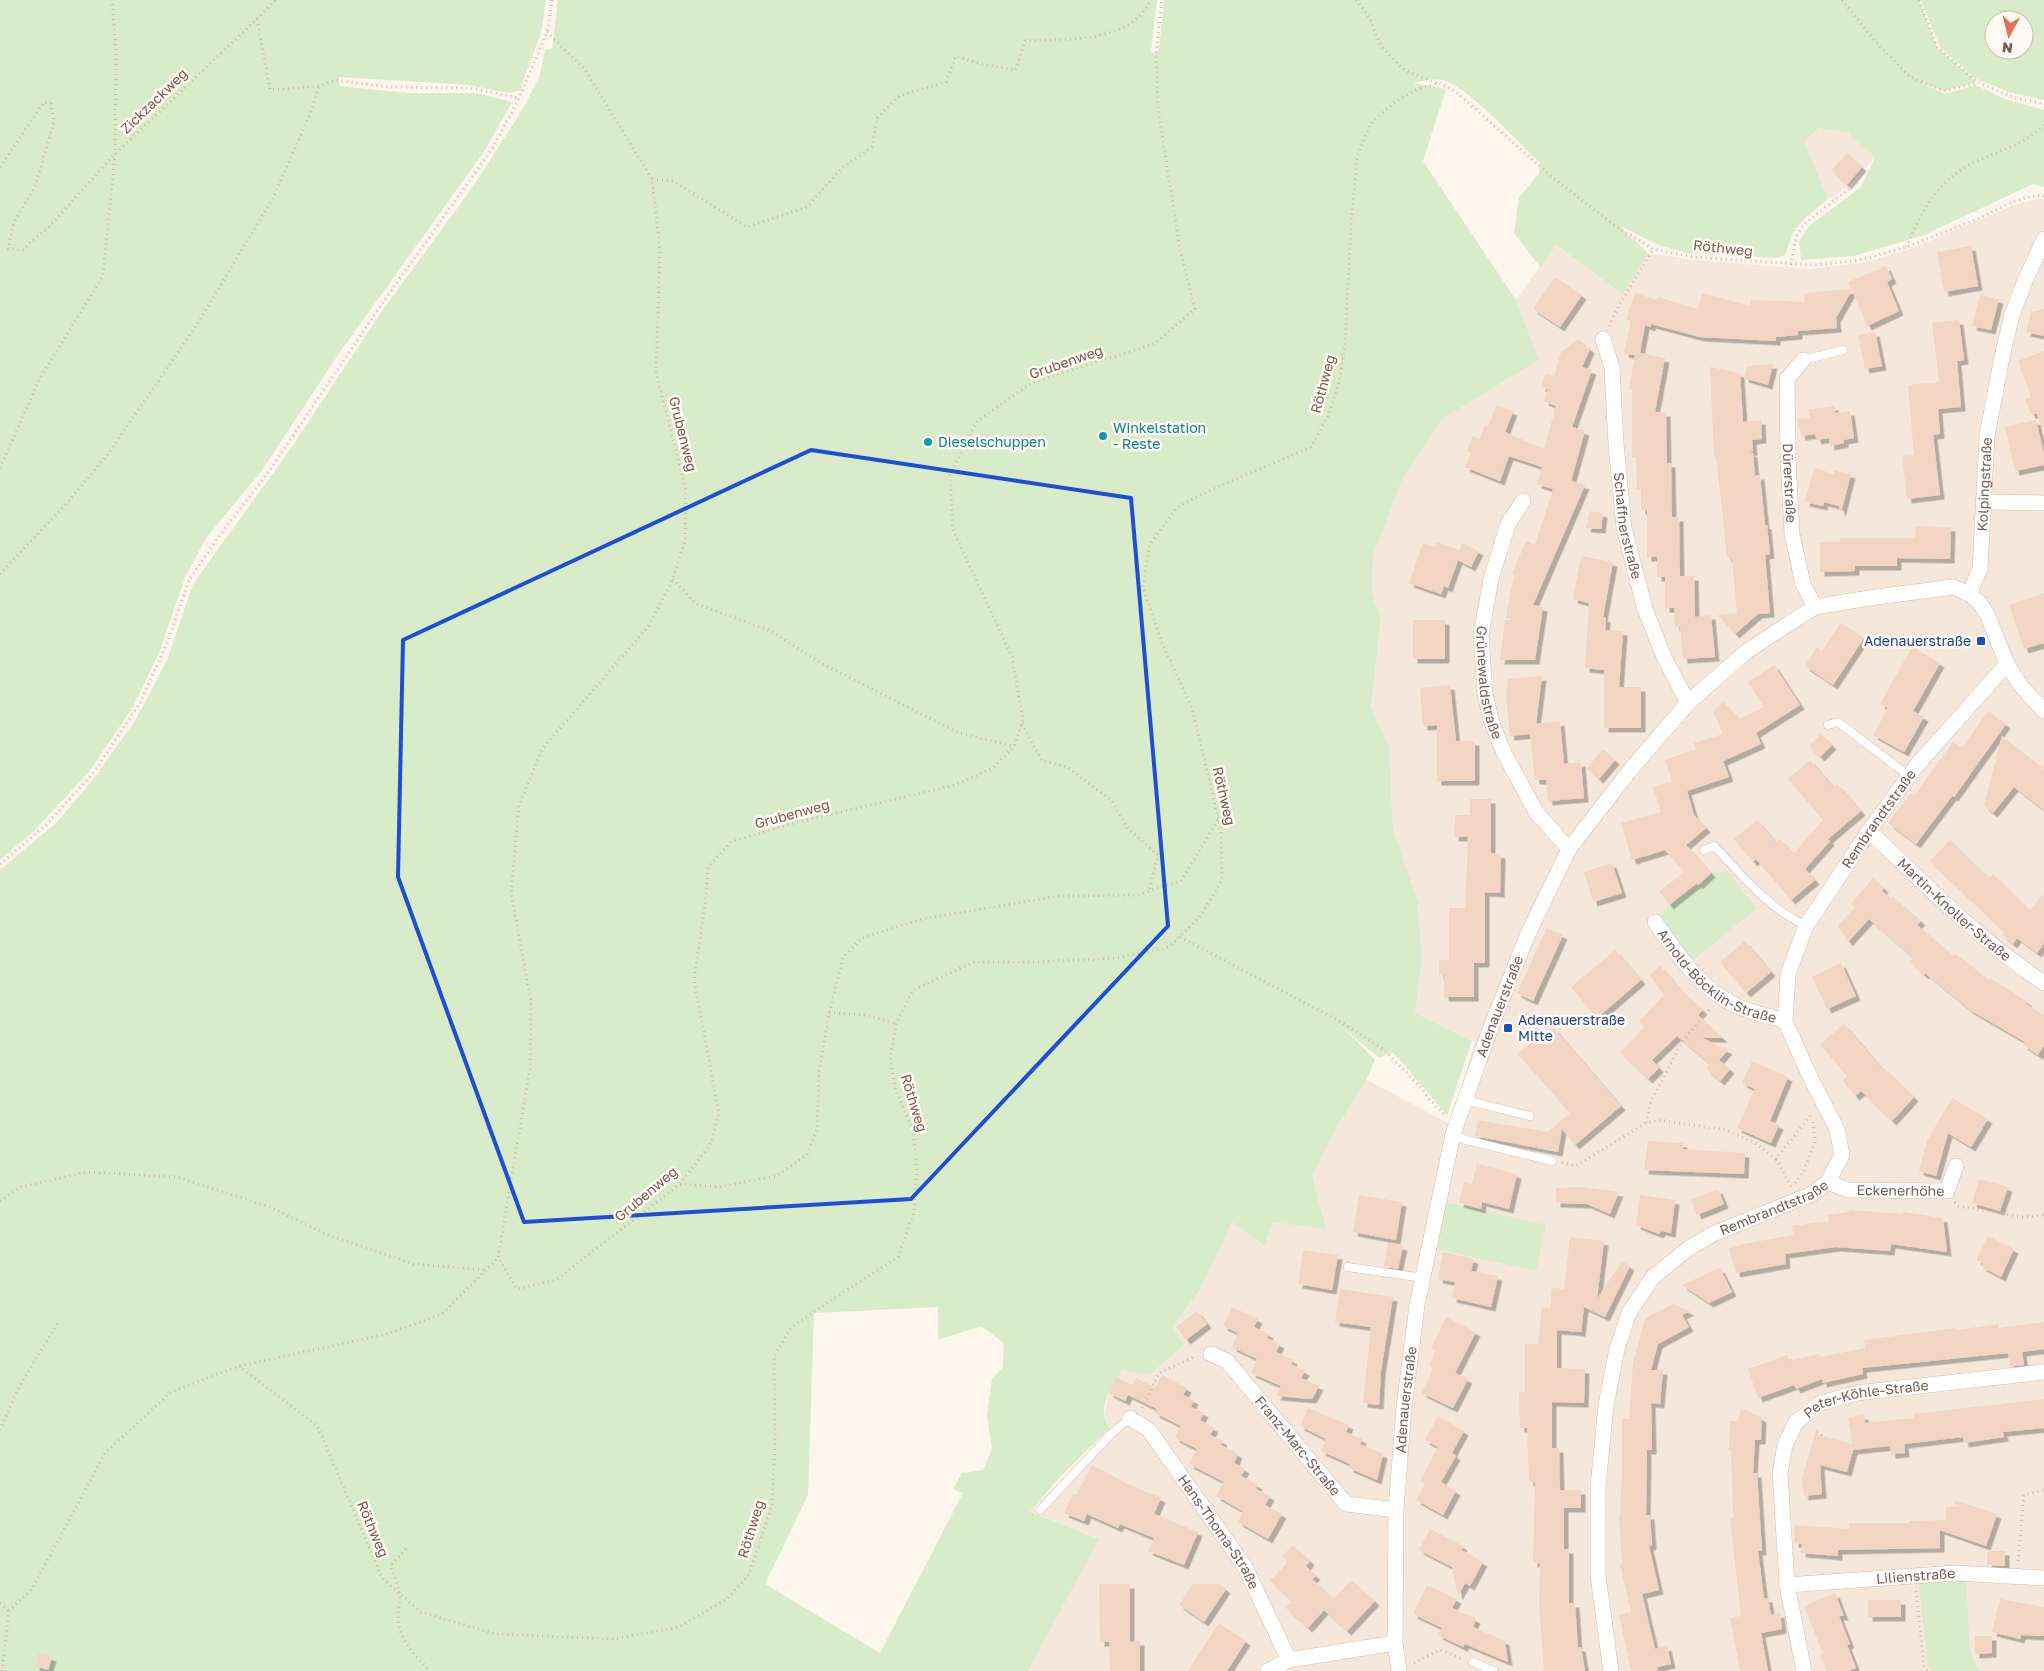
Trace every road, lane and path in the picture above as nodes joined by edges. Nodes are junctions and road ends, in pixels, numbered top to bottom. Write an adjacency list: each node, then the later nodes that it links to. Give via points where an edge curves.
1 (112, 0): 17 (path, via 116,54)
2 (275, 0): 9 (path, Zickzackweg)
3 (552, 0): 10 (path)
4 (1152, 0): 19 (path, via 1137,19 1116,30 1094,36 1024,41 1016,70 956,56 946,82 899,96 877,118 872,148 842,168 806,207 747,227 673,181)
5 (1162, 0): 40 (path, Grubenweg, via 1156,54 1158,108 1180,250 1195,309 1154,344 1033,382 977,421 950,475 953,530 1012,657)
6 (1356, 0): 12 (path, via 1368,15 1381,46 1400,66)
7 (1842, 0): 11 (path, via 1910,78 1944,91)
8 (1919, 0): 11 (path, via 1937,47)
9 (257, 20): 13 (path, via 270,90); 17 (path, Zickzackweg)
10 (547, 32): 14 (path); 19 (path, Grubenweg, via 585,70)
11 (1977, 82): 15 (path, via 2015,98)
12 (1439, 83): 24 (path, Röthweg, via 1455,91 1552,177 1614,225); 44 (path, Röthweg, via 1416,90 1395,102 1370,124 1358,158 1345,345 1329,414 1311,447 1177,507 1149,546 1143,587 1162,643 1192,708)
13 (318, 86): 14 (path, via 335,80 389,87 472,88); 33 (path, via 310,114 273,198 196,326 108,454)
14 (519, 98): 48 (path, via 494,146 269,471 189,580 168,643 140,703 99,764 46,825)
15 (2044, 104)
16 (2044, 125): 23 (path, via 2007,149 1967,166 1943,184 1923,209)
17 (115, 154): 18 (path, Zickzackweg, via 24,250 8,249 14,222 35,187 54,122 51,104 44,102); 29 (path, via 103,276 40,378)
18 (0, 167)
19 (652, 179): 34 (path, Grubenweg, via 660,250 656,373 686,490 685,540)
20 (1859, 180): 25 (path, via 1803,225 1796,237)
21 (2044, 196): 23 (path, Röthweg, via 2015,201)
22 (2044, 239): 31 (street, Kolpingstraße, via 2012,315 2002,357 1987,436)
23 (1906, 247): 25 (path, Röthweg, via 1860,260)
24 (1653, 249): 25 (path, Röthweg, via 1693,257); 26 (path, via 1619,305)
25 (1791, 264)
26 (1603, 339): 38 (street, Schaffnerstraße, via 1612,368 1624,528 1645,609 1664,657)
27 (1843, 350): 28 (lane)
28 (1803, 360): 36 (street, Dürerstraße, via 1787,379 1788,458 1792,534 1803,584)
29 (0, 468)
30 (1523, 501): 46 (street, Grünewaldstraße, via 1508,524 1491,579 1481,635 1485,694 1504,753 1536,812)
31 (1983, 502): 32 (street); 35 (street, Kolpingstraße, via 1980,569)
32 (2044, 503)
33 (0, 574)
34 (674, 579): 42 (path, via 696,604 771,631 819,662 959,734); 73 (path, Grubenweg, via 648,626 542,749 519,805 511,893 531,1001 530,1068)
35 (1969, 594): 36 (street, Adenauerstraße, via 1953,588); 37 (street, via 1988,614)
36 (1815, 607): 38 (street, Adenauerstraße, via 1747,651)
37 (2007, 664): 39 (street, via 2021,686); 43 (street, Rembrandtstraße)
38 (1688, 703): 46 (street, Adenauerstraße)
39 (2044, 711)
40 (1022, 724): 42 (path, Grubenweg); 49 (path, via 1042,761 1068,767 1112,801 1128,829 1158,855)
41 (1828, 725): 43 (lane, via 1838,722)
42 (1014, 746): 68 (path, Grubenweg, via 993,768 955,786 794,823 731,842 708,866 706,905 694,980 719,1114 710,1145)
43 (1910, 776): 45 (street, Rembrandtstraße)
44 (1219, 820): 49 (path, via 1181,880); 52 (path, Röthweg, via 1222,880 1199,918)
45 (1869, 831): 51 (street, Rembrandtstraße); 53 (street, Martin-Knoller-Straße, via 1950,908 2018,966)
46 (1569, 849): 58 (street, Adenauerstraße, via 1527,936)
47 (1704, 850): 51 (lane, via 1714,846 1770,904)
48 (0, 864)
49 (1149, 891): 55 (path, via 1137,895 1059,896 922,919 862,938 843,957)
50 (1655, 922): 54 (street, Arnold-Böcklin-Straße, via 1688,968)
51 (1806, 926): 56 (street, Rembrandtstraße, via 1788,974)
52 (1180, 937): 57 (path, Röthweg, via 1169,947 1116,958 974,962 913,990); 63 (path, via 1341,1022 1383,1049 1421,1087)
53 (2044, 983)
54 (1720, 997): 56 (street, Arnold-Böcklin-Straße, via 1739,1007); 62 (path, via 1682,1042 1651,1101)
55 (829, 1013): 57 (path, via 868,1014); 68 (path, via 819,1071 817,1129 807,1156 776,1176 719,1187)
56 (1785, 1021): 67 (street, Rembrandtstraße, via 1837,1129 1842,1156)
57 (896, 1024): 91 (path, Röthweg, via 890,1060 896,1091 913,1130 918,1169 914,1212 898,1257 791,1328 774,1356 772,1505 749,1574 727,1599 679,1627 614,1640 495,1634 421,1612)
58 (1465, 1100): 61 (lane); 63 (street, Adenauerstraße)
59 (1809, 1105): 60 (path)
60 (1812, 1114): 64 (path); 70 (path, via 1815,1142)
61 (1530, 1116)
62 (1646, 1123): 64 (path, via 1658,1120 1726,1130 1755,1143); 65 (path, via 1576,1166)
63 (1455, 1129): 65 (lane, via 1466,1140); 76 (street, Adenauerstraße)
64 (1776, 1159): 70 (path)
65 (1552, 1161)
66 (1956, 1166): 69 (street, Eckenerhöhe)
67 (1828, 1182): 69 (street, Eckenerhöhe, via 1848,1190); 70 (street, Rembrandtstraße, via 1812,1194)
68 (680, 1184): 73 (path, Grubenweg, via 556,1280 517,1289)
69 (1947, 1191): 72 (path, via 1958,1206 2023,1217)
70 (1794, 1194): 102 (street, Rembrandtstraße, via 1689,1248 1653,1277 1629,1313 1617,1348 1606,1405 1598,1487 1598,1576)
71 (0, 1201): 75 (path, via 21,1187 87,1172 177,1178 270,1207 328,1235 414,1264)
72 (2044, 1215)
73 (498, 1258): 75 (path)
74 (1348, 1267): 76 (lane)
75 (486, 1270): 79 (path, via 442,1314 387,1334)
76 (1423, 1278): 85 (street, Adenauerstraße, via 1404,1407)
77 (59, 1321): 82 (path, via 19,1387)
78 (1211, 1354): 81 (path, via 1191,1357 1159,1373); 85 (street, Franz-Marc-Straße, via 1227,1361 1346,1504)
79 (239, 1366): 91 (path, Röthweg, via 318,1427 382,1578); 93 (path, via 171,1392 105,1453 32,1590)
80 (2044, 1372): 90 (street, Peter-Köhle-Straße, via 1857,1393 1822,1403 1796,1422 1785,1445 1780,1473)
81 (1133, 1420): 84 (lane, via 1110,1434); 95 (street, Hans-Thoma-Straße, via 1149,1430 1245,1567)
82 (0, 1430)
83 (2044, 1490): 88 (path, via 2024,1495)
84 (1040, 1510)
85 (1396, 1510): 94 (street, Adenauerstraße)
86 (406, 1549): 91 (path, via 391,1565)
87 (1914, 1575): 88 (street, Lilienstraße); 90 (street, Lilienstraße); 104 (path, via 1924,1666)
88 (2016, 1576): 89 (street, Lilienstraße)
89 (2044, 1578)
90 (1787, 1585): 103 (street, Peter-Köhle-Straße)
91 (399, 1593): 98 (path, via 402,1640)
92 (0, 1603): 93 (path)
93 (9, 1611): 97 (path)
94 (1395, 1643): 95 (street); 100 (street, Adenauerstraße)
95 (1289, 1660): 99 (street)
96 (1473, 1662): 100 (path, via 1440,1650); 101 (lane)
97 (2, 1671)
98 (430, 1671)
99 (1268, 1671)
100 (1399, 1671)
101 (1493, 1671)
102 (1611, 1671)
103 (1804, 1671)
104 (1928, 1671)

